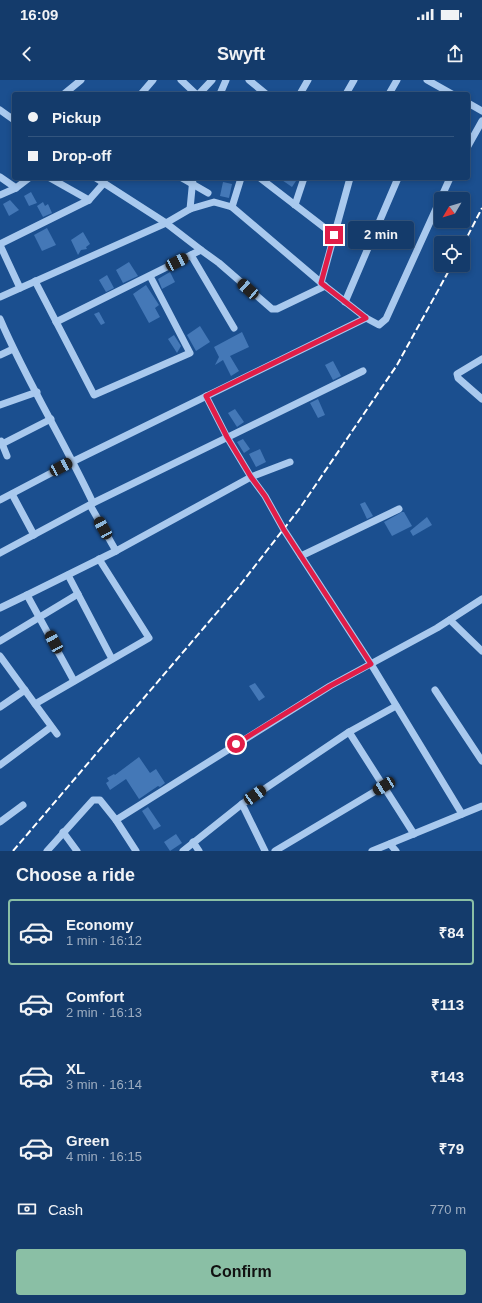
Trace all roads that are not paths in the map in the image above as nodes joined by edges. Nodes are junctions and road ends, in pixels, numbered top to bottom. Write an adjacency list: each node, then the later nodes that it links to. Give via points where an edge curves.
1 (81, 80): 11 (street)
2 (153, 80): 12 (street)
3 (181, 80): 13 (street)
4 (212, 80): 14 (street)
5 (226, 80): 15 (street)
6 (249, 80): 16 (street)
7 (308, 80): 17 (street)
8 (354, 80): 18 (street)
9 (397, 80): 19 (street)
10 (427, 80): 20 (street)
11 (66, 92)
12 (143, 92)
13 (194, 92)
14 (201, 92)
15 (221, 92)
16 (264, 92)
17 (302, 92)
18 (347, 92)
19 (390, 92)
20 (445, 92)
21 (470, 104): 23 (street)
22 (0, 110): 24 (street)
23 (482, 111)
24 (12, 119)
25 (482, 121): 26 (street)
26 (470, 142)
27 (0, 177): 39 (street)
28 (26, 180): 39 (street)
29 (54, 180): 42 (street)
30 (99, 180): 38 (street)
31 (239, 180): 44 (street)
32 (263, 180): 43 (street)
33 (303, 180): 43 (street)
34 (349, 180): 47 (street)
35 (397, 180): 56 (street)
36 (449, 180): 57 (street, via 386,319 379,325)
37 (192, 181): 40 (street); 45 (street)
38 (104, 183): 42 (street); 46 (street)
39 (16, 188): 41 (street)
40 (208, 193)
41 (0, 195)
42 (89, 200): 48 (street)
43 (295, 205): 47 (street)
44 (232, 207): 45 (street, via 214,202); 53 (street)
45 (190, 209): 46 (street)
46 (166, 223): 49 (street); 52 (street)
47 (334, 235): 53 (street)
48 (0, 245): 54 (street)
49 (201, 250): 50 (street); 53 (street, via 219,262 272,309 277,309)
50 (191, 255): 51 (street); 60 (street)
51 (150, 276): 59 (street); 59 (street, via 190,353 94,395)
52 (35, 281): 54 (street); 59 (street)
53 (323, 285): 56 (street)
54 (20, 288): 55 (street)
55 (0, 297)
56 (346, 302): 57 (street)
57 (366, 318): 66 (street)
58 (0, 319): 61 (street)
59 (56, 322)
60 (234, 328)
61 (13, 349): 62 (street); 65 (street)
62 (0, 355)
63 (482, 359): 67 (street, via 457,374 458,378)
64 (363, 371): 70 (street)
65 (37, 392): 68 (street); 69 (street)
66 (206, 396): 70 (street); 73 (street)
67 (482, 399)
68 (0, 404)
69 (52, 419): 71 (street); 73 (street)
70 (227, 437): 75 (street); 78 (street)
71 (1, 442): 72 (street)
72 (7, 456)
73 (74, 461): 76 (street); 78 (street)
74 (290, 462): 75 (street)
75 (251, 477): 81 (street); 83 (street)
76 (12, 494): 77 (street); 80 (street)
77 (0, 500)
78 (92, 504): 80 (street); 81 (street)
79 (399, 509): 83 (street)
80 (34, 535): 82 (street)
81 (116, 551): 84 (street)
82 (0, 553)
83 (301, 556): 96 (street)
84 (99, 559): 85 (street); 95 (street, via 149,638)
85 (68, 575): 86 (street); 87 (street)
86 (78, 594): 90 (street); 95 (street)
87 (27, 595): 89 (street); 90 (street)
88 (482, 599): 91 (street)
89 (0, 608)
90 (40, 617): 92 (street); 97 (street)
91 (450, 620): 93 (street); 96 (street)
92 (0, 641)
93 (482, 651)
94 (0, 656): 98 (street)
95 (112, 659): 97 (street)
96 (371, 664): 101 (street); 113 (street, via 330,686)
97 (74, 681): 100 (street)
98 (25, 690): 100 (street); 102 (street)
99 (435, 690): 106 (street)
100 (34, 704): 103 (street)
101 (396, 706): 104 (street); 112 (street)
102 (0, 707)
103 (52, 727): 105 (street); 107 (street)
104 (349, 732): 108 (street); 109 (street)
105 (57, 734)
106 (482, 761)
107 (0, 764)
108 (384, 786): 116 (street); 125 (street)
109 (242, 804): 117 (street); 124 (street)
110 (24, 805): 114 (street)
111 (482, 806): 112 (street)
112 (462, 814): 116 (street)
113 (116, 820): 115 (street, via 100,800 96,799 89,802); 121 (street)
114 (0, 822)
115 (63, 832): 119 (street); 120 (street)
116 (414, 834): 118 (street)
117 (193, 842): 122 (street); 123 (street)
118 (390, 844): 126 (street); 127 (street)
119 (47, 851)
120 (77, 851)
121 (136, 851)
122 (183, 851)
123 (199, 851)
124 (265, 851)
125 (275, 851)
126 (372, 851)
127 (396, 851)

